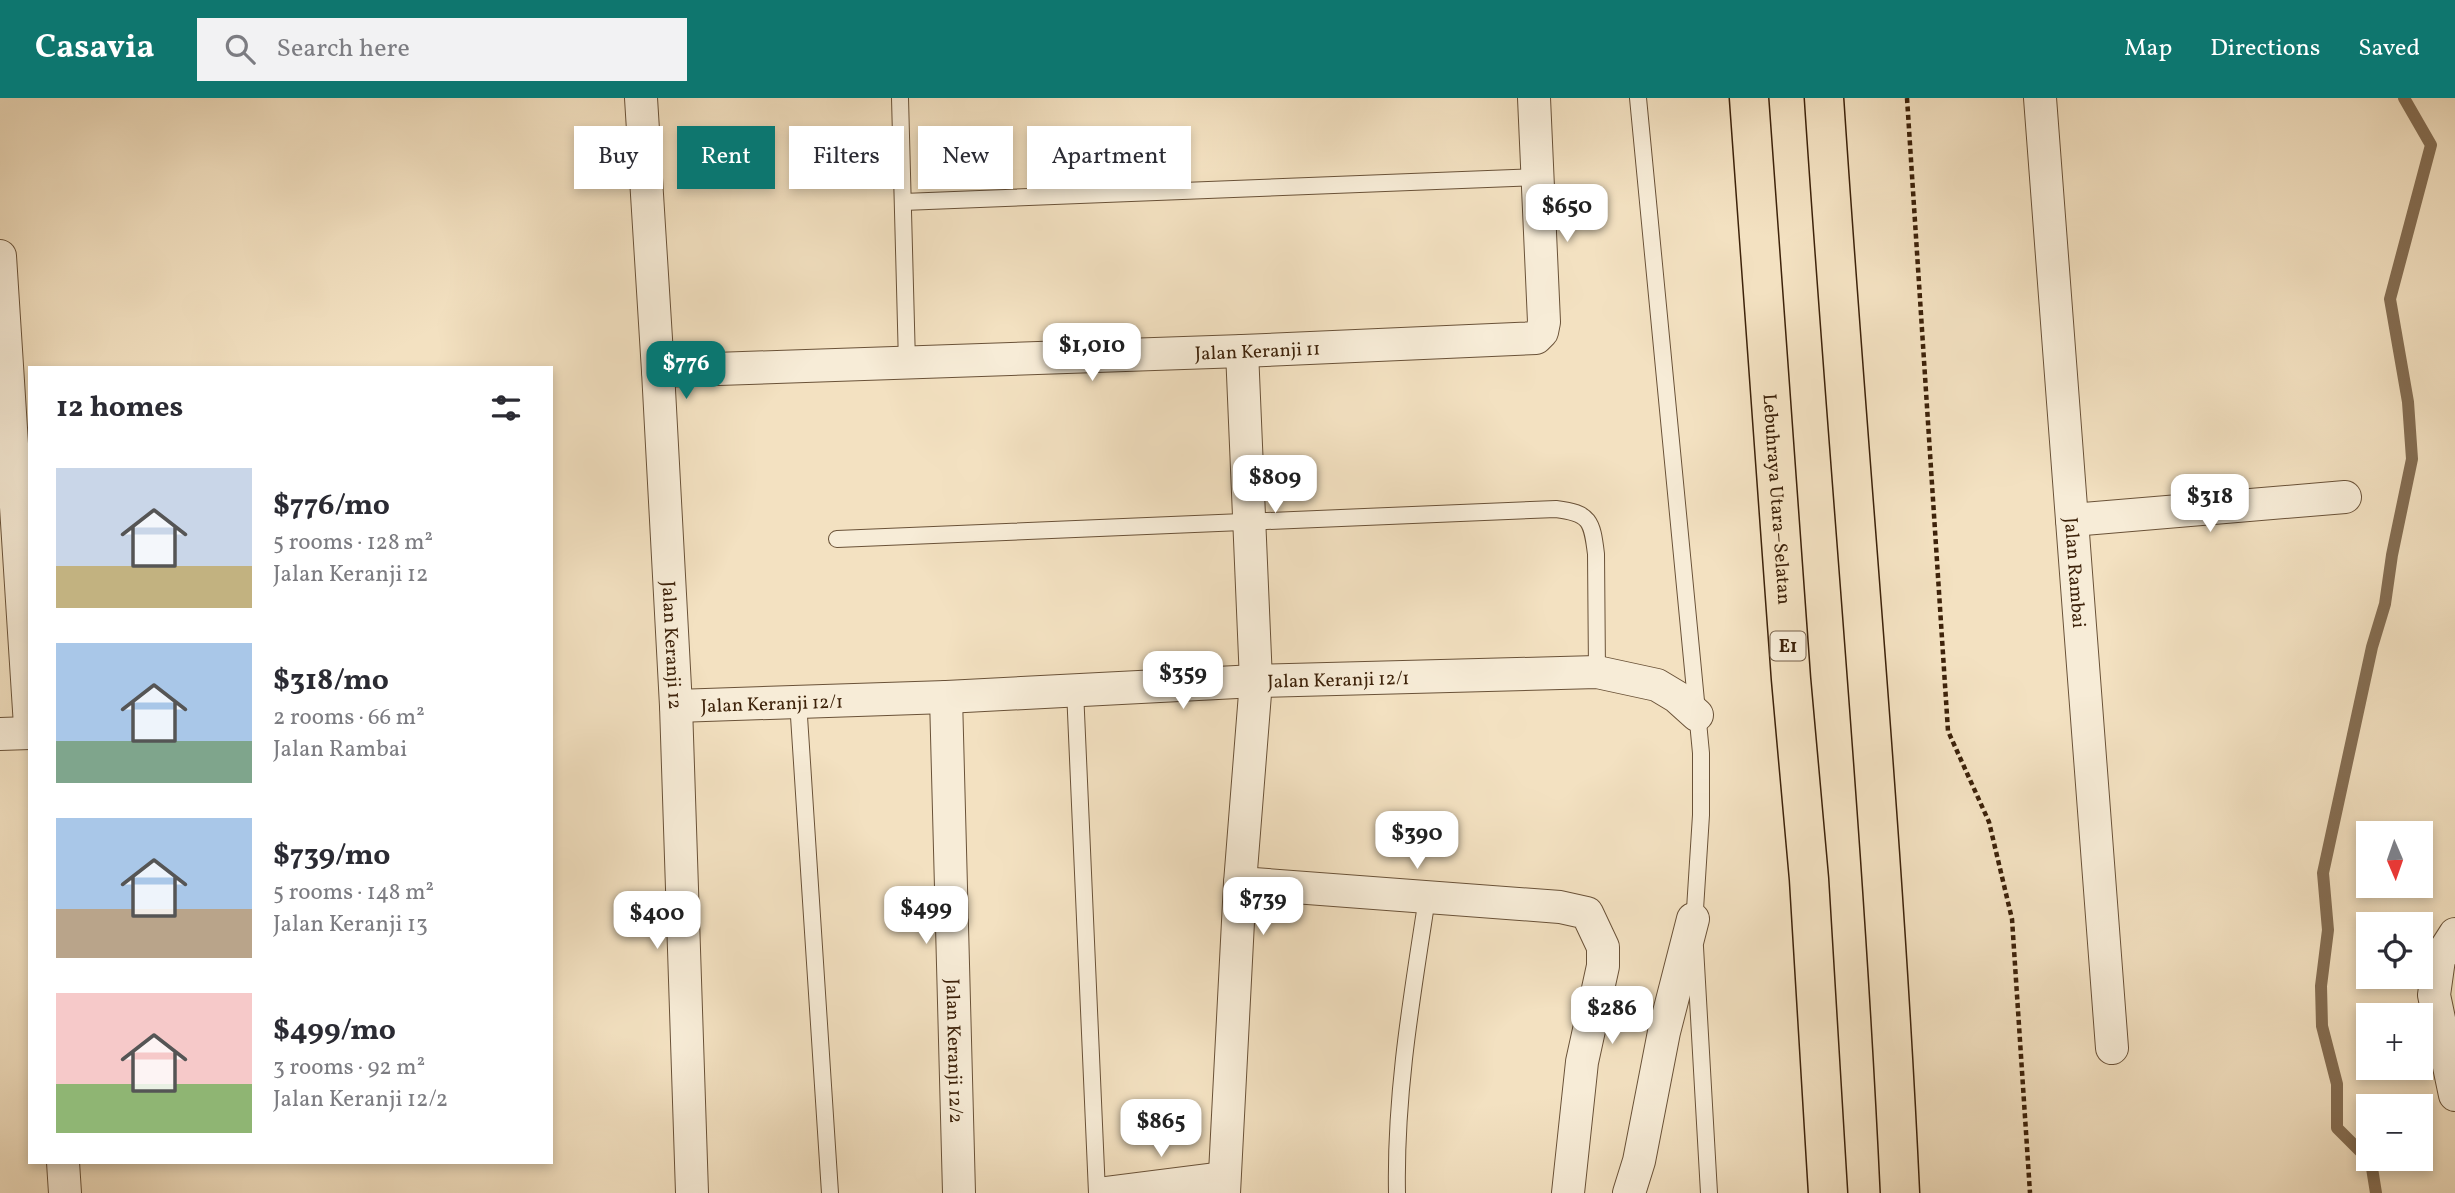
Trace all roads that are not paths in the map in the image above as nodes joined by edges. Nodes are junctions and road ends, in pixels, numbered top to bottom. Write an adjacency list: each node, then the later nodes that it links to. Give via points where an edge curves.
1 (641, 98): 13 (street, Jalan Keranji 12)
2 (900, 98): 9 (lane)
3 (1534, 98): 8 (street)
4 (1638, 98): 26 (lane)
5 (1749, 98): 48 (highway, Lebuhraya Utara–Selatan / E1, via 1790,679 1809,879)
6 (1824, 98): 49 (highway, via 1886,933)
7 (2040, 98): 16 (street, Jalan Rambai)
8 (1538, 177): 9 (lane); 11 (street, Jalan Keranji 11, via 1544,322 1536,338)
9 (903, 202): 12 (lane)
10 (0, 256): 14 (street)
11 (1242, 351): 12 (street, Jalan Keranji 11); 17 (street)
12 (907, 363): 13 (street, Jalan Keranji 11)
13 (658, 371): 25 (street, Jalan Keranji 12)
14 (5, 387): 23 (street)
15 (2344, 497): 16 (street)
16 (2072, 520): 34 (street, Jalan Rambai)
17 (1249, 523): 18 (lane); 19 (lane, via 1556,509 1578,512 1594,535); 20 (street)
18 (837, 539)
19 (1597, 672): 20 (street, Jalan Keranji 12/1); 26 (street, Jalan Keranji 12/1, via 1657,685)
20 (1256, 681): 21 (street, Jalan Keranji 12/1); 29 (street)
21 (1074, 690): 22 (street, Jalan Keranji 12/1); 42 (lane)
22 (946, 697): 24 (street, Jalan Keranji 12/1); 41 (street, Jalan Keranji 12/2)
23 (28, 699)
24 (798, 702): 25 (street, Jalan Keranji 12/1); 40 (lane)
25 (676, 706): 39 (street, Jalan Keranji 12)
26 (1697, 715): 31 (lane, via 1701,815)
27 (28, 733): 28 (street)
28 (0, 734)
29 (1240, 883): 30 (street); 37 (street)
30 (1427, 898): 44 (lane, via 1404,1045); 45 (street, via 1587,913 1603,947 1603,966 1581,1062)
31 (1693, 919): 46 (street); 47 (lane)
32 (2455, 934): 33 (street, via 2439,959)
33 (2445, 995): 35 (street)
34 (2112, 1048)
35 (2455, 1096)
36 (64, 1164): 38 (street)
37 (1224, 1185): 43 (street)
38 (65, 1193)
39 (692, 1193)
40 (830, 1193)
41 (959, 1193)
42 (1097, 1193)
43 (1105, 1193)
44 (1397, 1193)
45 (1568, 1193)
46 (1629, 1193)
47 (1709, 1193)
48 (1828, 1193)
49 (1900, 1193)

